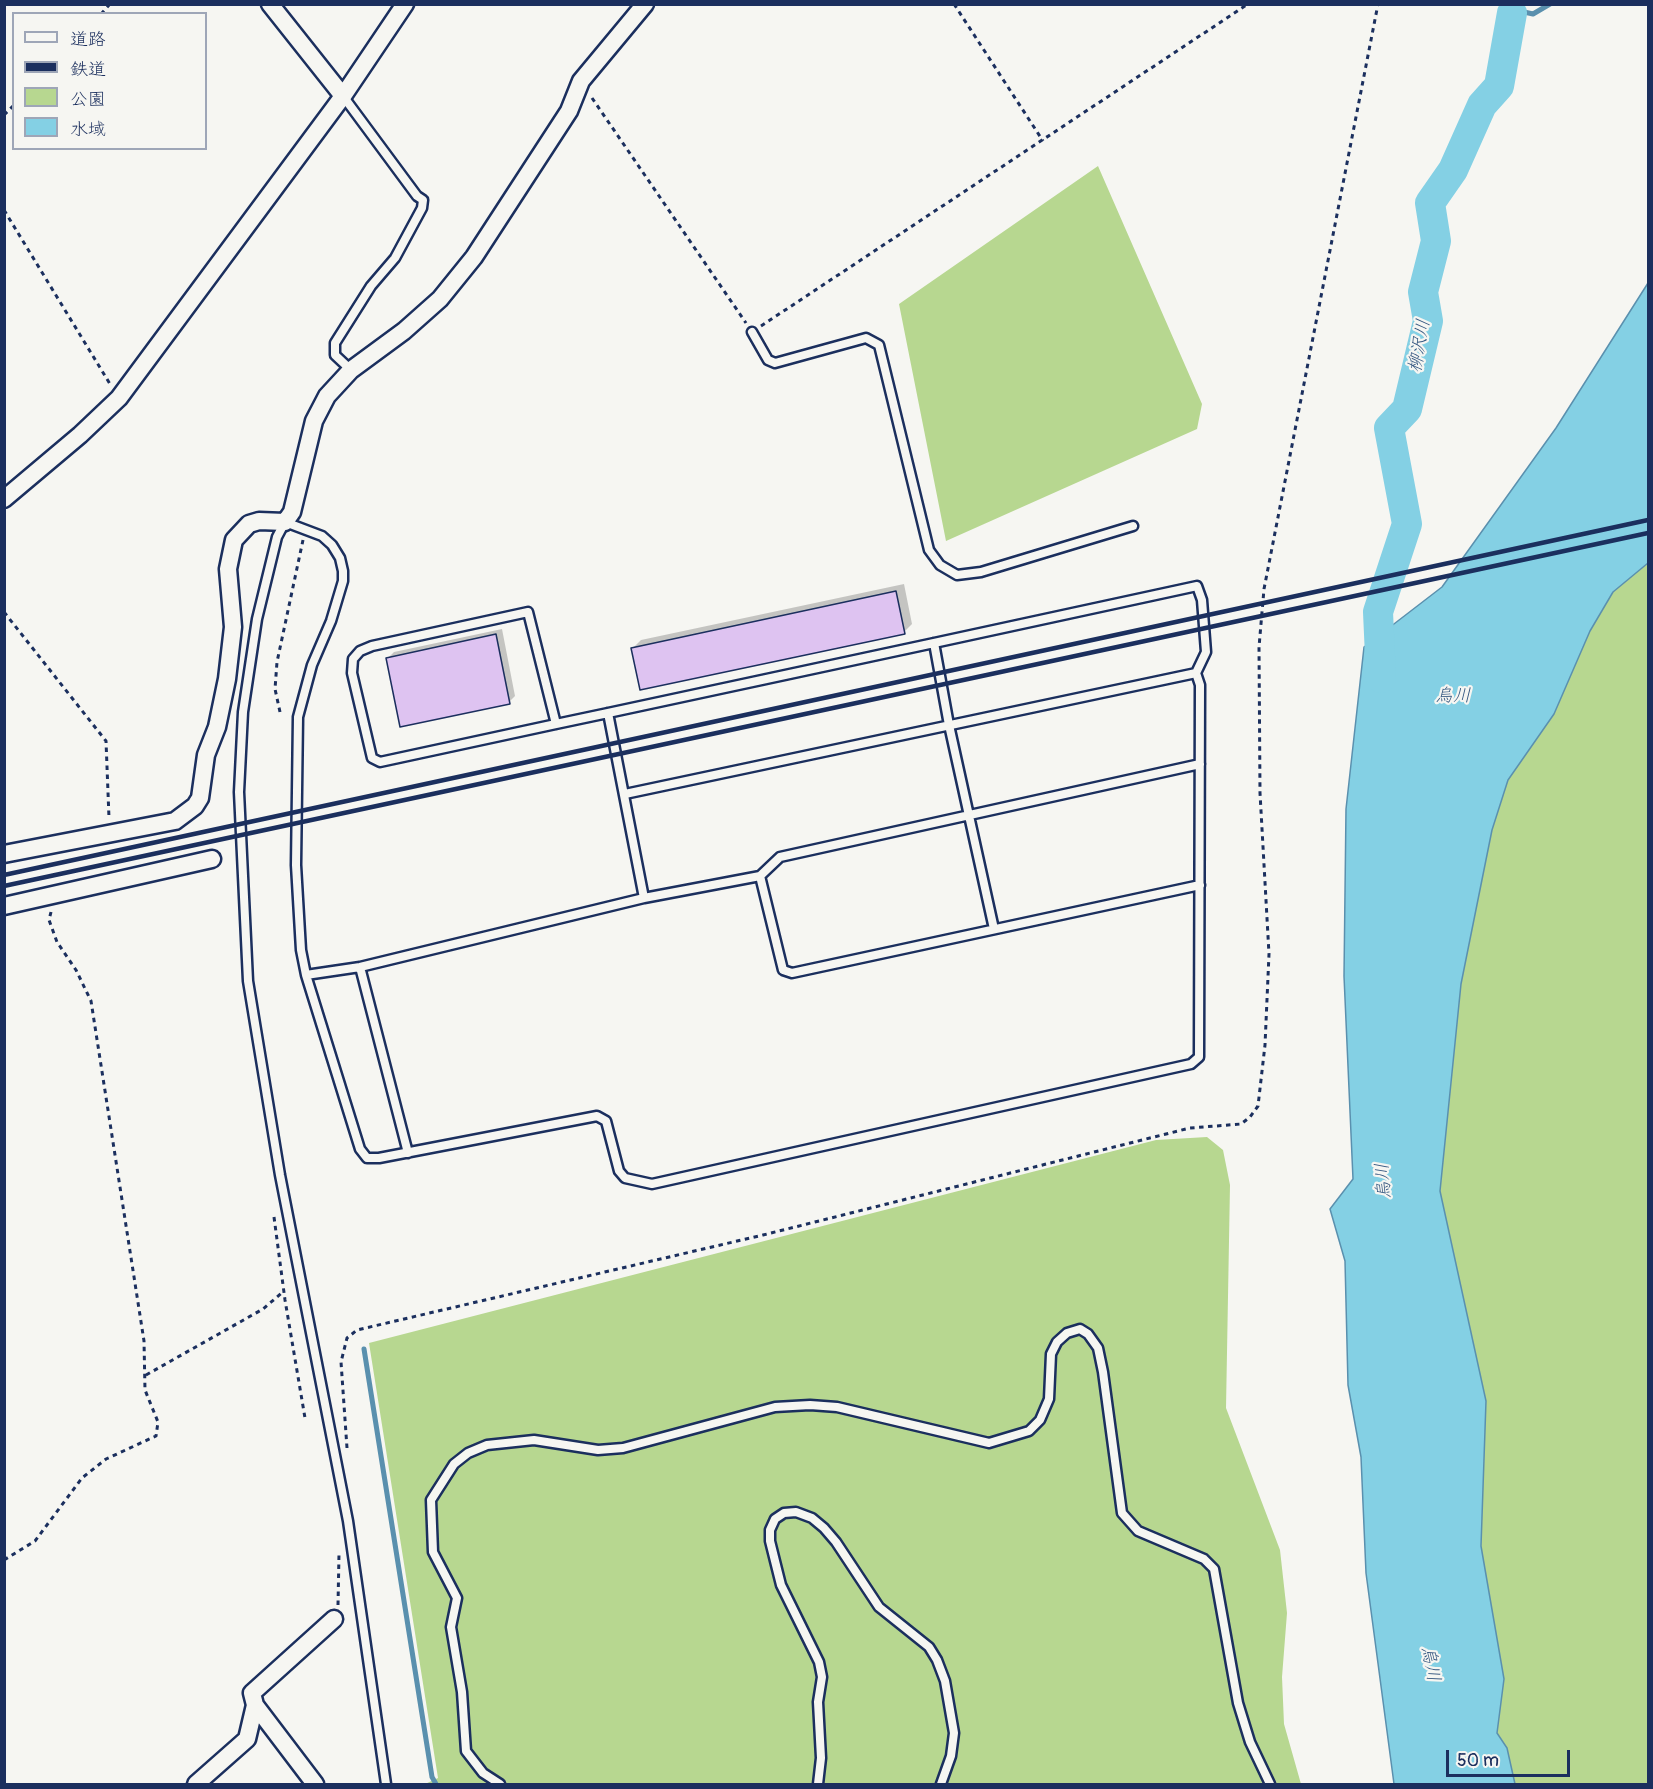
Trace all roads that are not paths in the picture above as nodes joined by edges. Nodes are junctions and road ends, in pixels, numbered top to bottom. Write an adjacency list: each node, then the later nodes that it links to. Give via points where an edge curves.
1 (270, 4): 4 (street)
2 (405, 4): 4 (street)
3 (645, 4): 6 (street, via 581,81 569,111 474,257 440,299 404,332)
4 (343, 96): 6 (lane, via 423,200 395,258 371,286 335,343 335,355); 7 (street, via 119,398)
5 (752, 332): 9 (lane, via 768,360 775,363 866,338 879,345 929,550 940,565 957,575 981,572)
6 (351, 370): 8 (street, via 327,396 314,421 292,512)
7 (4, 498)
8 (285, 522): 18 (street, via 249,524 234,540 228,569 233,627 227,679 217,727 206,755 200,798 186,815 175,821); 26 (lane, via 322,536 333,545 343,571 332,621 312,665 298,717 296,865); 32 (lane, via 277,537 257,619 243,712 239,792 248,981 280,1175 348,1521)
9 (1133, 526)
10 (934, 643): 11 (lane, via 1197,586 1202,600 1206,652); 12 (lane); 14 (lane)
11 (1196, 673): 14 (lane); 15 (lane, via 1200,685)
12 (608, 713): 13 (lane); 16 (lane)
13 (556, 724): 13 (lane, via 528,612 372,646 354,659 352,673 372,758 380,762)
14 (950, 725): 16 (lane); 17 (lane)
15 (1200, 764): 17 (lane); 21 (lane)
16 (625, 794): 22 (lane)
17 (970, 815): 20 (lane, via 780,857); 24 (lane)
18 (4, 854)
19 (212, 859): 23 (street)
20 (760, 876): 22 (lane); 24 (lane, via 783,970 792,973)
21 (1200, 885): 24 (lane); 27 (lane, via 1200,1045 1199,1057 1191,1064 652,1184 625,1178 619,1171 606,1121 597,1116)
22 (644, 898): 25 (lane)
23 (4, 906)
24 (994, 929)
25 (360, 967): 26 (lane); 27 (lane)
26 (306, 975): 27 (lane, via 360,1149 367,1158)
27 (408, 1153)
28 (334, 1618): 29 (street, via 252,1693)
29 (255, 1705): 30 (street, via 247,1739); 31 (street)
30 (196, 1785)
31 (315, 1785)
32 (386, 1785)
33 (500, 1785): 36 (lane, via 483,1773 466,1751 462,1692 451,1627 457,1598 433,1552 431,1500 454,1464 487,1445 534,1440 598,1450 623,1448 775,1407 810,1405 837,1407 988,1443 1029,1431 1040,1420 1049,1400 1050,1354 1067,1333 1080,1329 1098,1348 1122,1513 1138,1531 1204,1558 1214,1569 1238,1703)
34 (818, 1785): 35 (lane, via 818,1702 822,1677 819,1662 781,1585 770,1541 775,1519 784,1513 796,1512 812,1518 824,1528 879,1607 929,1647 937,1660 947,1689 954,1733)
35 (941, 1785)
36 (1270, 1785)

